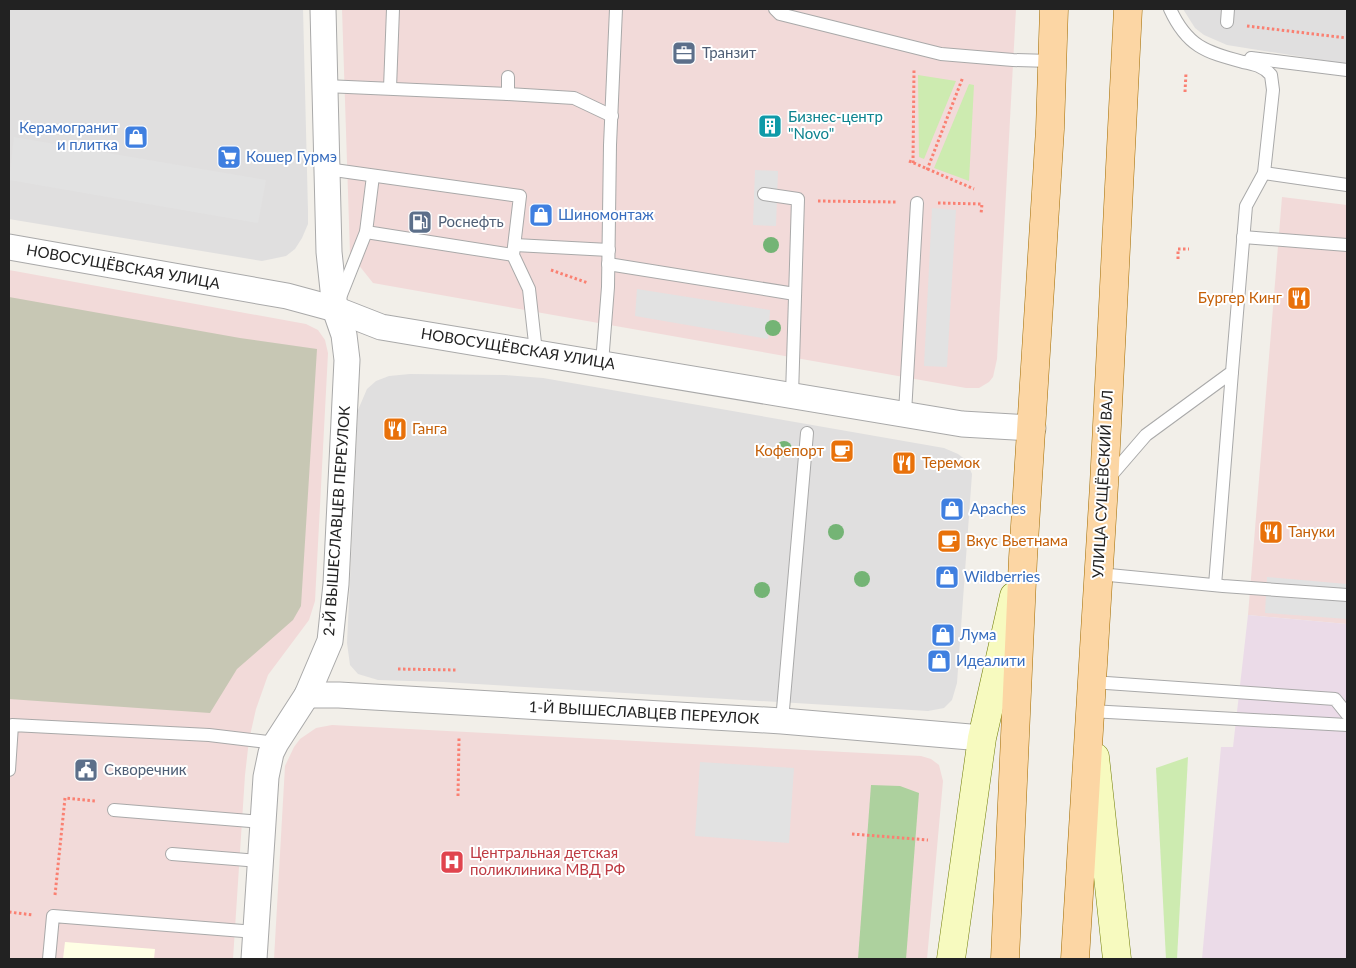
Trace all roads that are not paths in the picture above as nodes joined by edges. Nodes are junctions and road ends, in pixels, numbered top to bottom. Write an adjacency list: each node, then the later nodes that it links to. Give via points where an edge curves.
1 (323, 9): 14 (street, 2-Й ВЫШЕСЛАВЦЕВ ПЕРЕУЛОК)
2 (393, 9): 15 (lane)
3 (616, 9): 17 (lane)
4 (776, 9): 11 (lane, via 780,14 918,50 1004,60)
5 (1054, 9): 11 (main road)
6 (1128, 9): 40 (main road, УЛИЦА СУЩЁВСКИЙ ВАЛ)
7 (1170, 9): 10 (lane, via 1188,40)
8 (1228, 9): 9 (lane)
9 (1227, 22)
10 (1212, 53): 12 (lane); 19 (lane, via 1258,66 1271,74 1273,90)
11 (1051, 61): 38 (main road, via 1050,129)
12 (1347, 70)
13 (508, 77): 16 (lane)
14 (325, 86): 15 (lane); 18 (street, 2-Й ВЫШЕСЛАВЦЕВ ПЕРЕУЛОК)
15 (390, 88): 16 (lane)
16 (508, 94): 17 (lane, via 574,98)
17 (612, 116): 29 (lane)
18 (327, 169): 20 (lane); 32 (street, 2-Й ВЫШЕСЛАВЦЕВ ПЕРЕУЛОК, via 329,252)
19 (1264, 173): 21 (lane); 25 (lane, via 1246,206)
20 (373, 176): 24 (lane); 28 (lane, via 520,196)
21 (1347, 185)
22 (764, 194): 31 (lane, via 798,199)
23 (917, 203): 37 (lane)
24 (366, 232): 28 (lane); 32 (lane)
25 (1243, 237): 26 (lane); 35 (lane)
26 (1347, 245)
27 (9, 247): 32 (street, НОВОСУЩЁВСКАЯ УЛИЦА, via 287,296)
28 (514, 250): 29 (lane); 33 (lane, via 529,289)
29 (609, 250): 30 (lane)
30 (608, 264): 31 (lane); 34 (lane)
31 (795, 294): 36 (lane)
32 (335, 309): 33 (street, НОВОСУЩЁВСКАЯ УЛИЦА, via 381,327); 46 (street, 2-Й ВЫШЕСЛАВЦЕВ ПЕРЕУЛОК, via 344,335 347,360 336,584 330,641)
33 (536, 352): 34 (street, НОВОСУЩЁВСКАЯ УЛИЦА)
34 (602, 363): 36 (street, НОВОСУЩЁВСКАЯ УЛИЦА)
35 (1232, 372): 40 (lane, via 1146,436); 43 (lane)
36 (792, 395): 37 (street, НОВОСУЩЁВСКАЯ УЛИЦА)
37 (905, 414): 38 (street, НОВОСУЩЁВСКАЯ УЛИЦА, via 962,424)
38 (1032, 428): 41 (main road)
39 (807, 433): 49 (lane)
40 (1104, 485): 42 (main road, УЛИЦА СУЩЁВСКИЙ ВАЛ)
41 (1023, 558): 51 (main road); 62 (main road)
42 (1099, 574): 43 (lane); 45 (main road, УЛИЦА СУЩЁВСКИЙ ВАЛ)
43 (1215, 585): 44 (lane)
44 (1347, 596)
45 (1092, 682): 47 (main road, УЛИЦА СУЩЁВСКИЙ ВАЛ); 48 (lane, via 1335,698)
46 (307, 695): 49 (street, 1-Й ВЫШЕСЛАВЦЕВ ПЕРЕУЛОК); 52 (street, 2-Й ВЫШЕСЛАВЦЕВ ПЕРЕУЛОК)
47 (1090, 711): 50 (lane); 63 (main road, УЛИЦА СУЩЁВСКИЙ ВАЛ); 64 (main road)
48 (1347, 714)
49 (782, 721): 51 (street, 1-Й ВЫШЕСЛАВЦЕВ ПЕРЕУЛОК)
50 (1347, 724)
51 (982, 738): 61 (main road)
52 (276, 743): 53 (lane, via 209,735 12,725); 55 (street, 2-Й ВЫШЕСЛАВЦЕВ ПЕРЕУЛОК, via 266,778)
53 (9, 770)
54 (109, 806): 55 (lane)
55 (262, 822): 57 (street, 2-Й ВЫШЕСЛАВЦЕВ ПЕРЕУЛОК)
56 (172, 854): 57 (lane)
57 (260, 861): 58 (street, 2-Й ВЫШЕСЛАВЦЕВ ПЕРЕУЛОК)
58 (256, 932): 59 (lane, via 53,916); 60 (street, 2-Й ВЫШЕСЛАВЦЕВ ПЕРЕУЛОК)
59 (49, 959)
60 (254, 959)
61 (951, 959)
62 (1005, 959)
63 (1075, 959)
64 (1117, 959)

